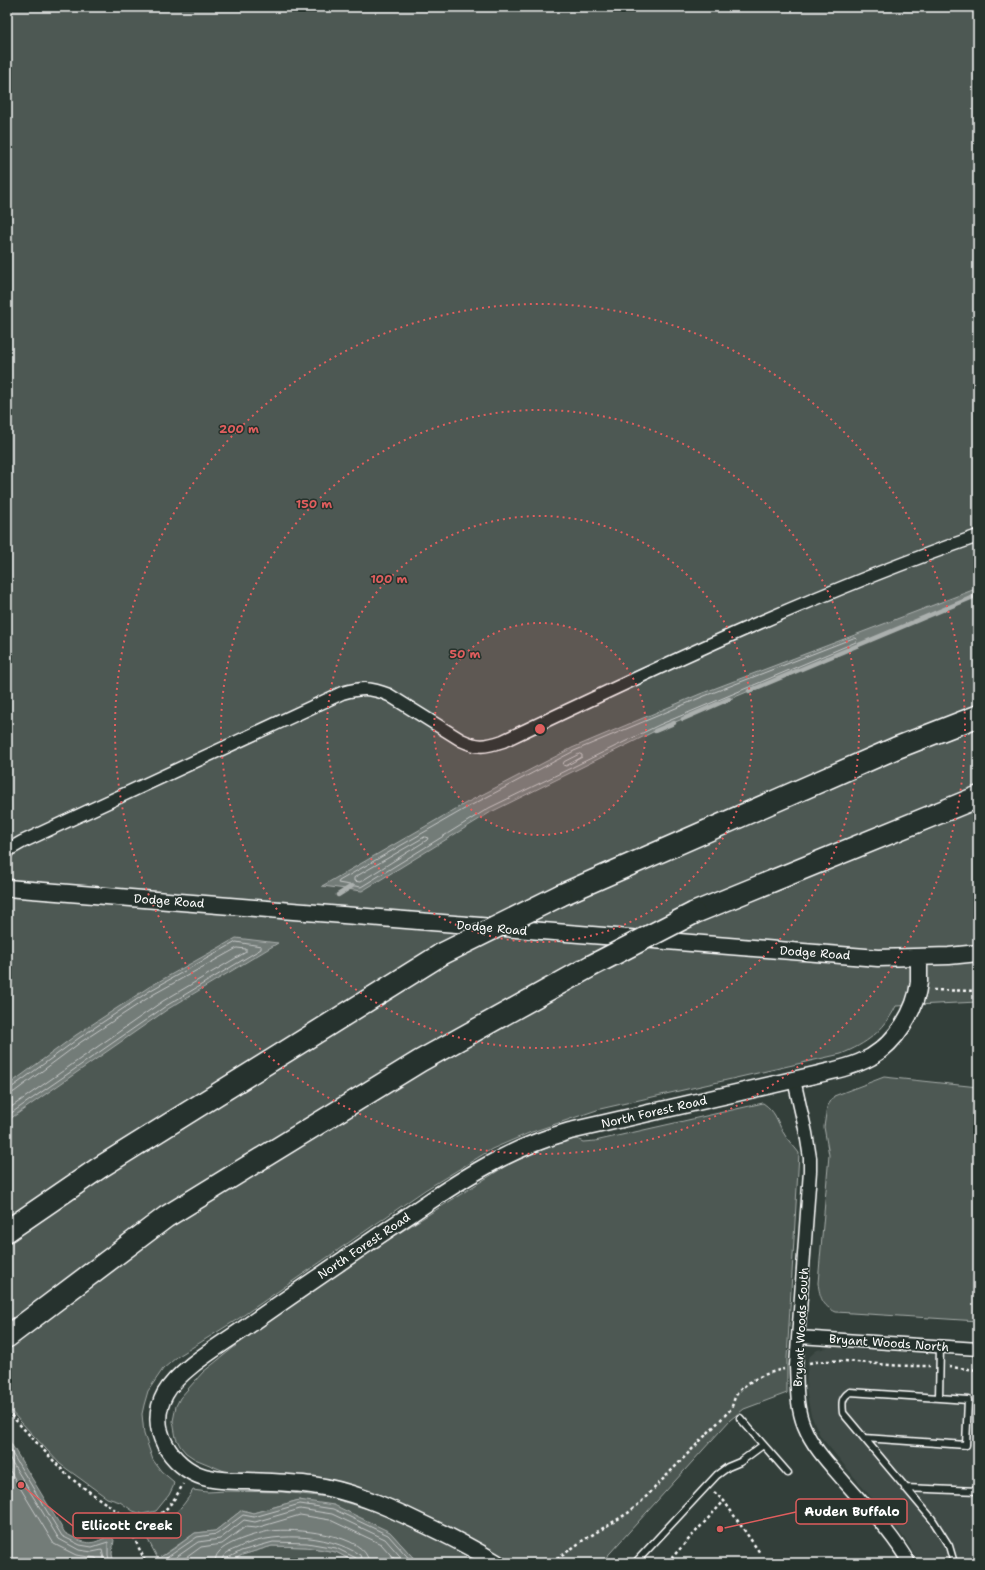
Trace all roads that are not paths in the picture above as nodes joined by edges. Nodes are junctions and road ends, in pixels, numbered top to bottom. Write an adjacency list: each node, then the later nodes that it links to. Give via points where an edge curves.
1 (978, 536): 4 (street, via 860,580 679,658 488,747 473,746 461,740 389,695 359,688 342,693 22,842)
2 (978, 716): 9 (highway, bridge, via 896,748 561,895 442,954 100,1168)
3 (978, 797): 10 (highway, bridge, via 694,914 591,966 420,1061 166,1217)
4 (7, 852)
5 (7, 888): 7 (street, Dodge Road, via 762,950 878,958)
6 (978, 954): 7 (street, Dodge Road)
7 (919, 958): 8 (street, North Forest Road, via 913,1006 902,1027 879,1052 851,1065)
8 (794, 1080): 11 (street, Bryant Woods South, via 810,1158); 21 (street, North Forest Road, via 570,1131 498,1158 462,1179 218,1347 183,1373 165,1394 159,1414 162,1440 171,1456 189,1471 212,1479 311,1485 354,1494 445,1534)
9 (7, 1232)
10 (7, 1336)
11 (799, 1337): 12 (street, Bryant Woods North); 23 (street, Bryant Woods South, via 797,1389 802,1418 808,1434 829,1465 896,1542)
12 (940, 1346): 13 (street, Bryant Woods North); 14 (lane)
13 (978, 1349)
14 (939, 1398): 16 (lane, via 850,1392 844,1395 843,1413); 16 (lane, via 968,1400 966,1445)
15 (740, 1418): 17 (lane)
16 (864, 1438): 19 (lane)
17 (763, 1444): 18 (lane); 22 (lane, via 740,1462 717,1475)
18 (788, 1473)
19 (905, 1488): 20 (lane); 24 (lane, via 932,1519 949,1546)
20 (978, 1491)
21 (497, 1563)
22 (635, 1563)
23 (909, 1563)
24 (954, 1563)

